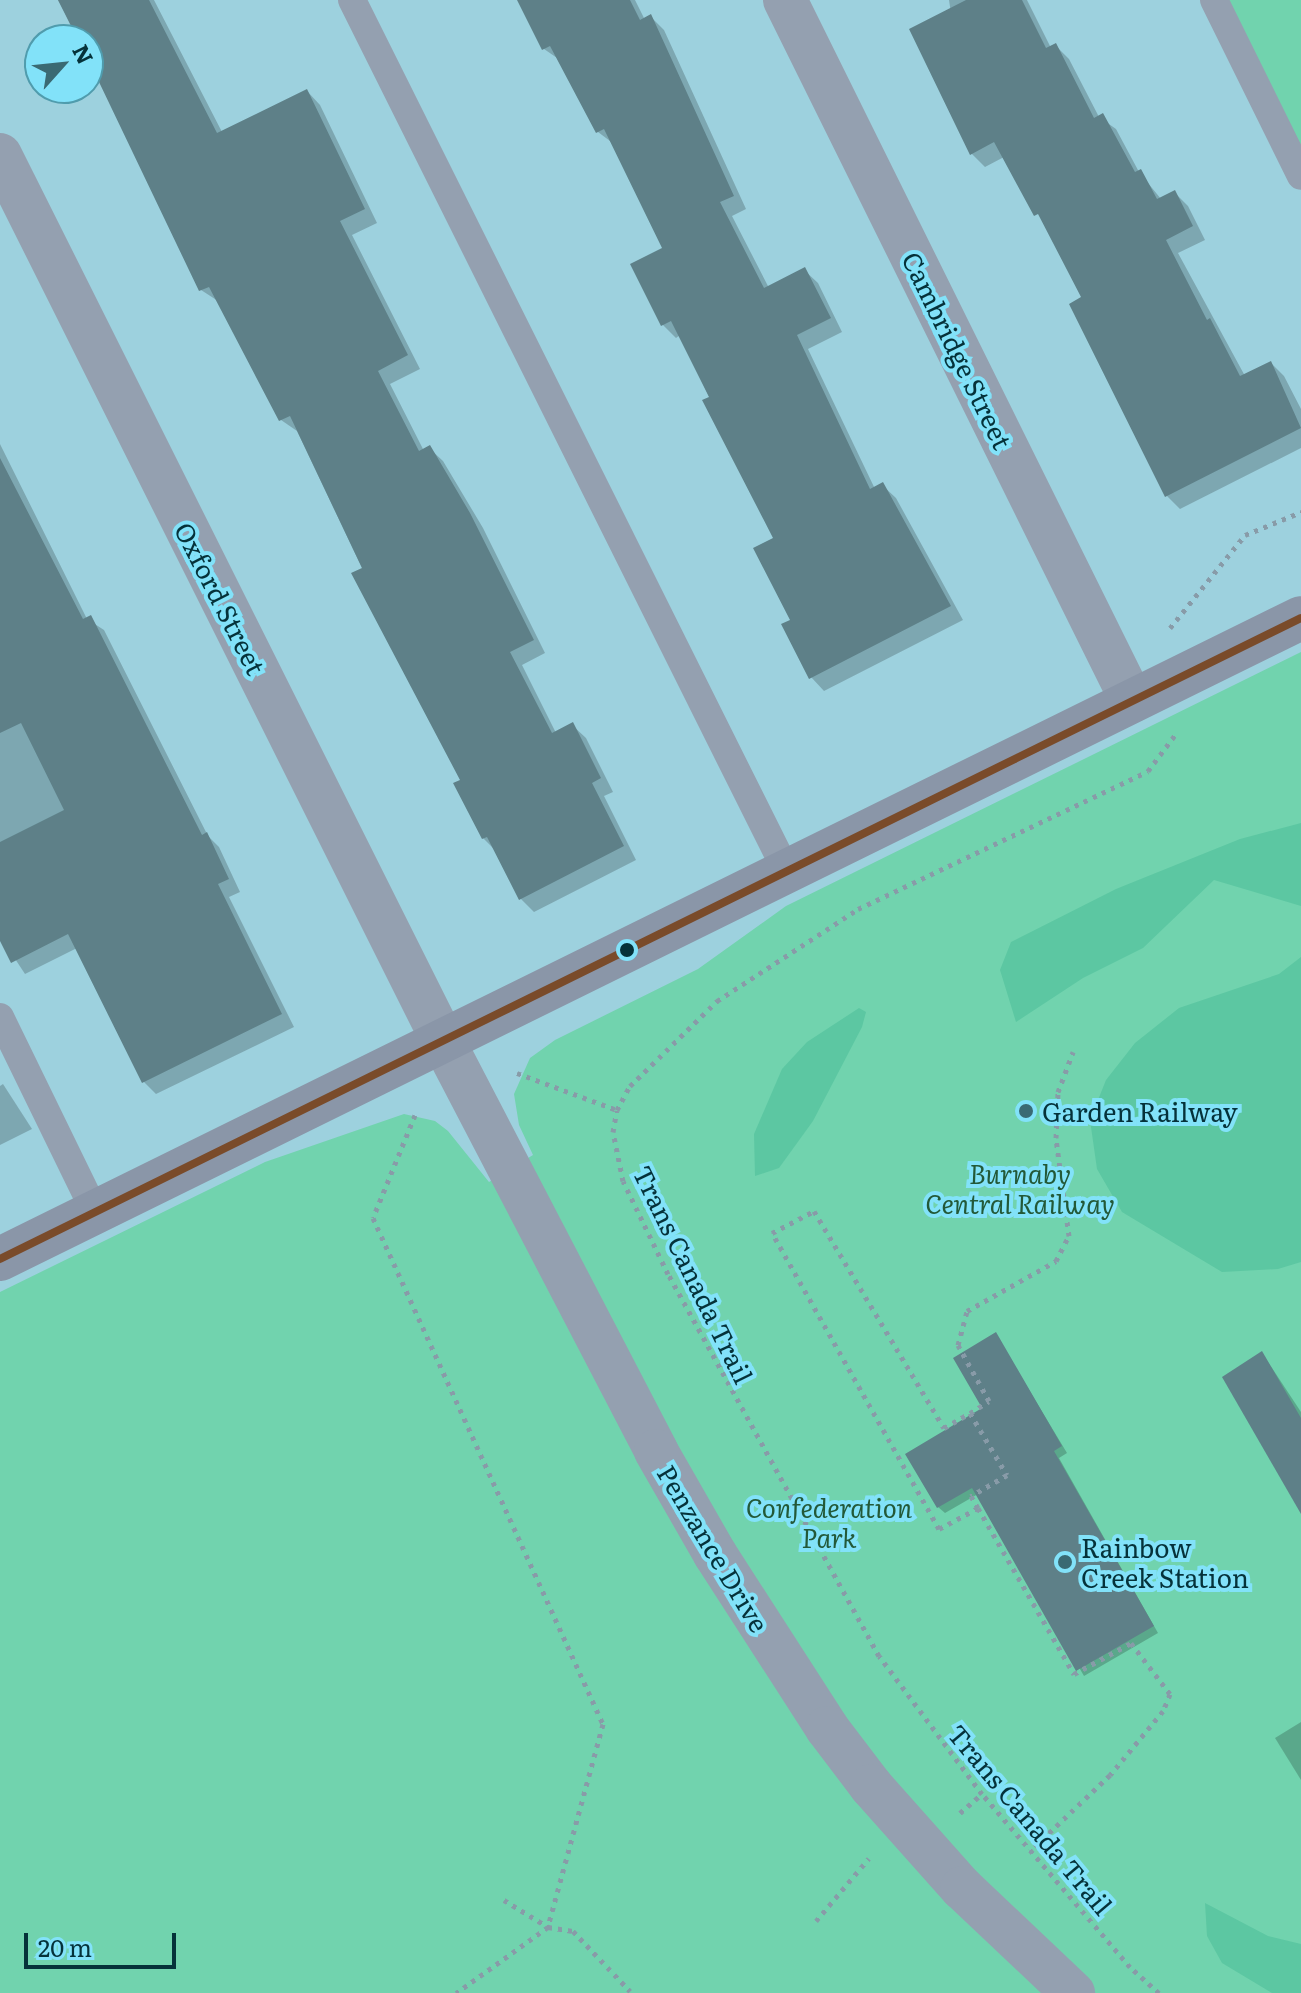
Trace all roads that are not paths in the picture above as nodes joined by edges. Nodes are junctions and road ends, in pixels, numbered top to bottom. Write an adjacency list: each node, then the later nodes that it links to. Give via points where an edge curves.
1 (352, 0): 8 (lane)
2 (785, 0): 7 (street, Cambridge Street)
3 (1214, 0): 5 (lane)
4 (0, 155): 10 (street, Oxford Street)
5 (1301, 176)
6 (1301, 618): 7 (street)
7 (1132, 701): 8 (street)
8 (787, 872): 10 (street)
9 (0, 1017): 11 (lane)
10 (443, 1041): 11 (street); 13 (street, Penzance Drive, via 656,1451 795,1681 871,1786 923,1846)
11 (95, 1212): 12 (street)
12 (0, 1259)
13 (1073, 1993)

